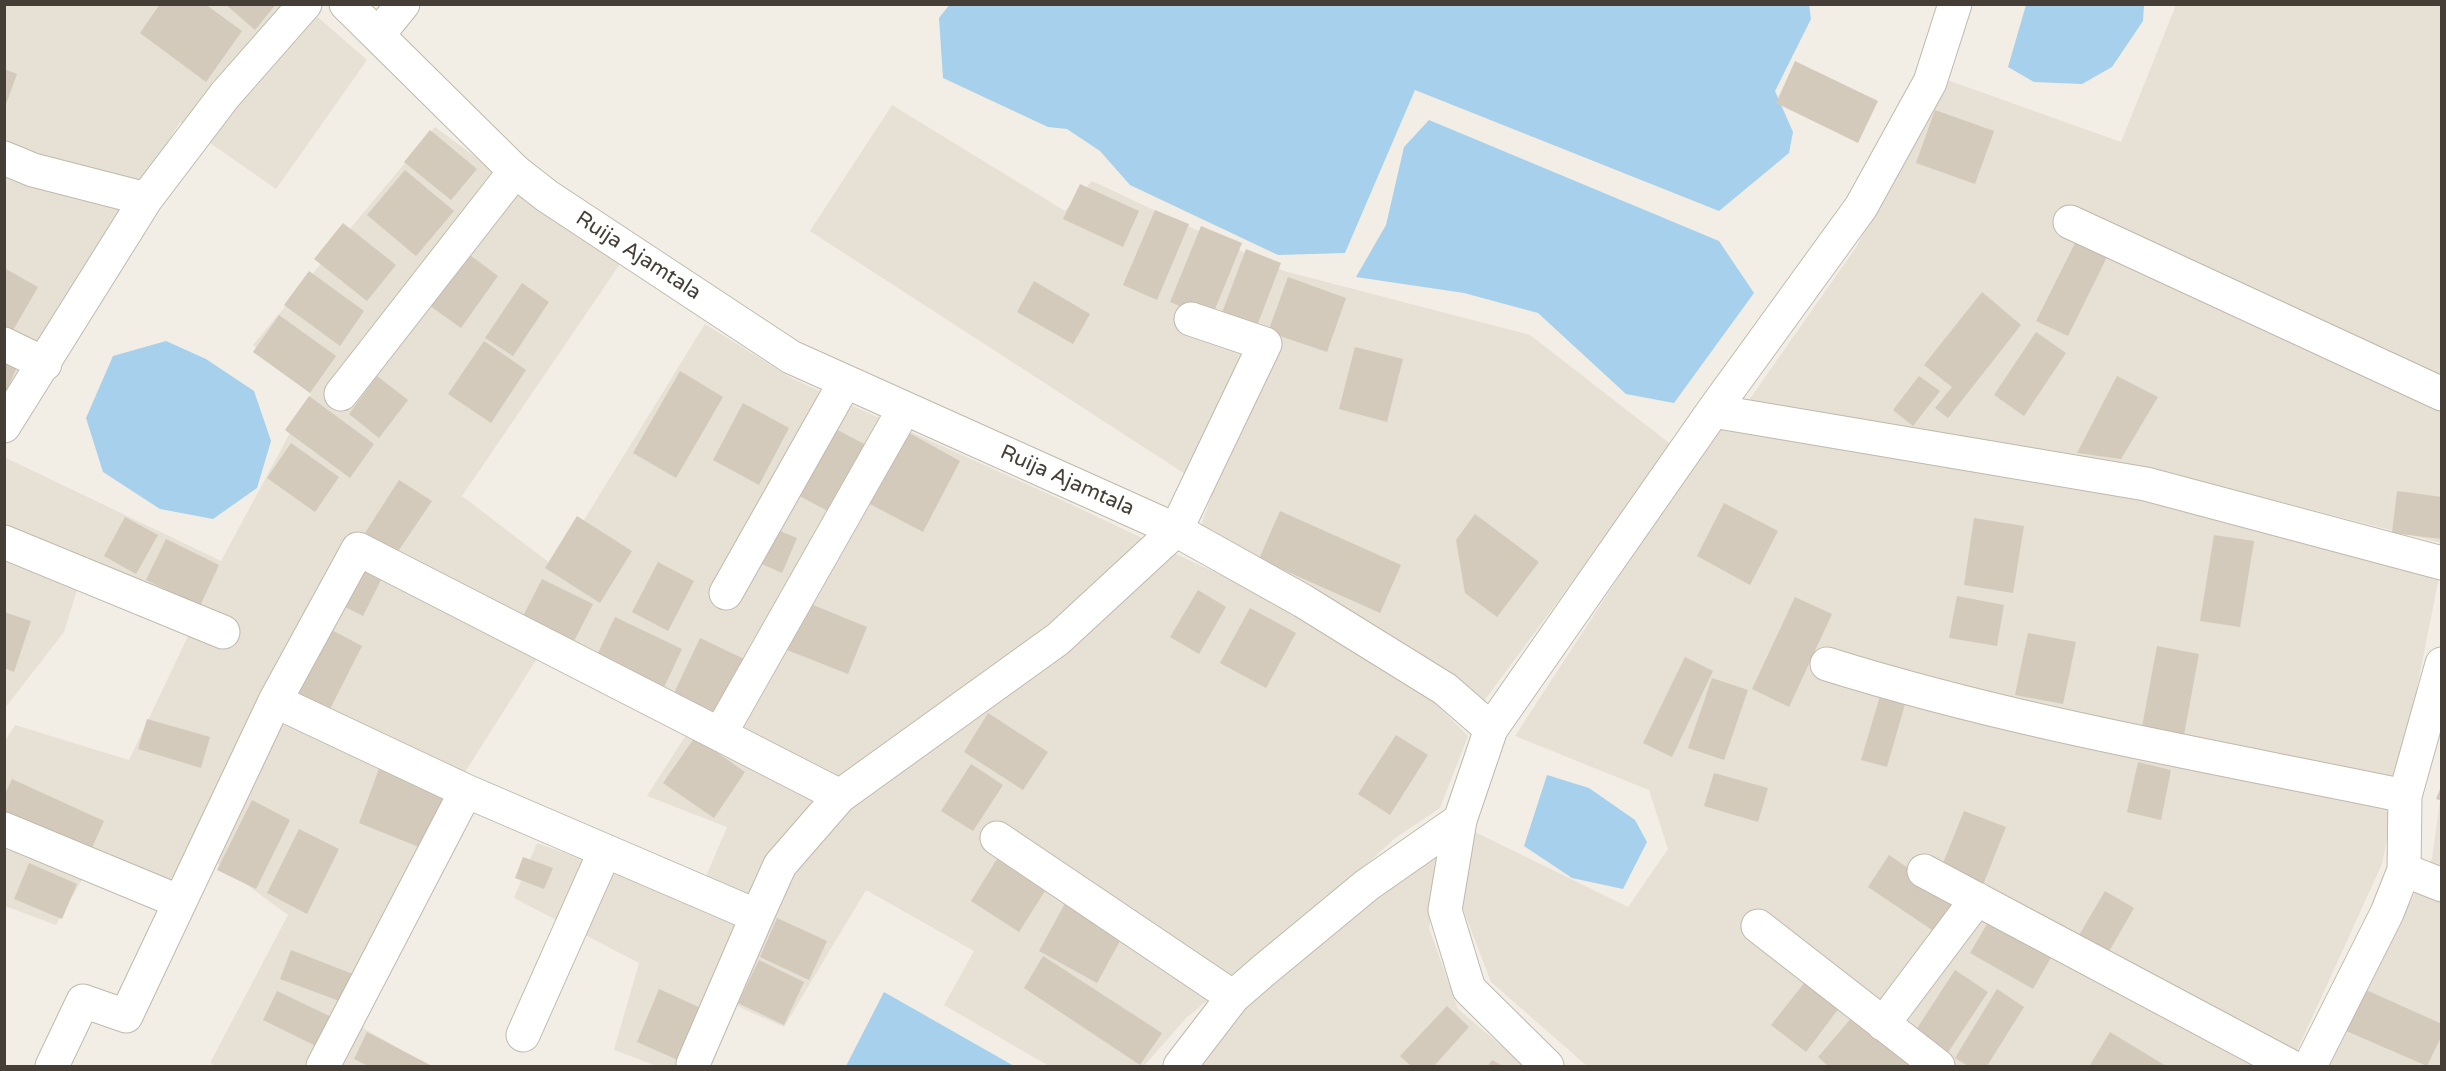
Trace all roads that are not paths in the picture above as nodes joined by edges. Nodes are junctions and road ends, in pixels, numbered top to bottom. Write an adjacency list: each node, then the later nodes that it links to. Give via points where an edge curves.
1 (305, 4): 8 (street, via 225,95)
2 (346, 4): 5 (street, Ruija Ajamtala)
3 (403, 4): 5 (street)
4 (1955, 4): 17 (street, via 1930,82 1861,207)
5 (378, 35): 7 (street, Ruija Ajamtala)
6 (4, 158): 8 (street, via 33,170)
7 (515, 171): 13 (street, Ruija Ajamtala, via 791,357); 15 (street)
8 (146, 199): 12 (street)
9 (2070, 222): 14 (street)
10 (1191, 319): 19 (street, via 1265,344)
11 (4, 344): 12 (street)
12 (45, 364): 18 (street)
13 (845, 382): 16 (street, Ruija Ajamtala); 22 (street)
14 (2442, 393)
15 (341, 394)
16 (903, 409): 19 (street, Ruija Ajamtala); 28 (street)
17 (1713, 411): 21 (street, via 2146,484); 27 (street)
18 (4, 426)
19 (1176, 530): 27 (street, Ruija Ajamtala, via 1445,689); 30 (street, via 1058,639)
20 (4, 542): 23 (street)
21 (2442, 563)
22 (726, 593)
23 (223, 632)
24 (1827, 664): 31 (street, via 1890,684 2073,728)
25 (2442, 664): 31 (street)
26 (275, 701): 28 (street, via 358,549); 29 (street); 40 (street)
27 (1491, 729): 32 (street)
28 (720, 734): 30 (street)
29 (466, 791): 35 (street); 48 (street)
30 (840, 796): 41 (street, via 780,865)
31 (2405, 796): 36 (street)
32 (1460, 820): 43 (street, via 1366,885); 50 (street, via 1445,910 1469,989)
33 (4, 829): 40 (street)
34 (997, 838): 43 (street)
35 (605, 851): 41 (street); 45 (street)
36 (2404, 870): 38 (street); 53 (street, via 2387,913)
37 (1924, 871): 39 (street)
38 (2442, 885)
39 (1977, 899): 44 (street); 52 (street)
40 (180, 902): 47 (street, via 126,1016 83,1001)
41 (757, 916): 46 (street)
42 (1758, 926): 44 (street)
43 (1233, 998): 49 (street)
44 (1883, 1024): 51 (street)
45 (523, 1035)
46 (693, 1064)
47 (52, 1066)
48 (323, 1066)
49 (1180, 1066)
50 (1547, 1066)
51 (1938, 1066)
52 (2290, 1066)
53 (2310, 1066)

